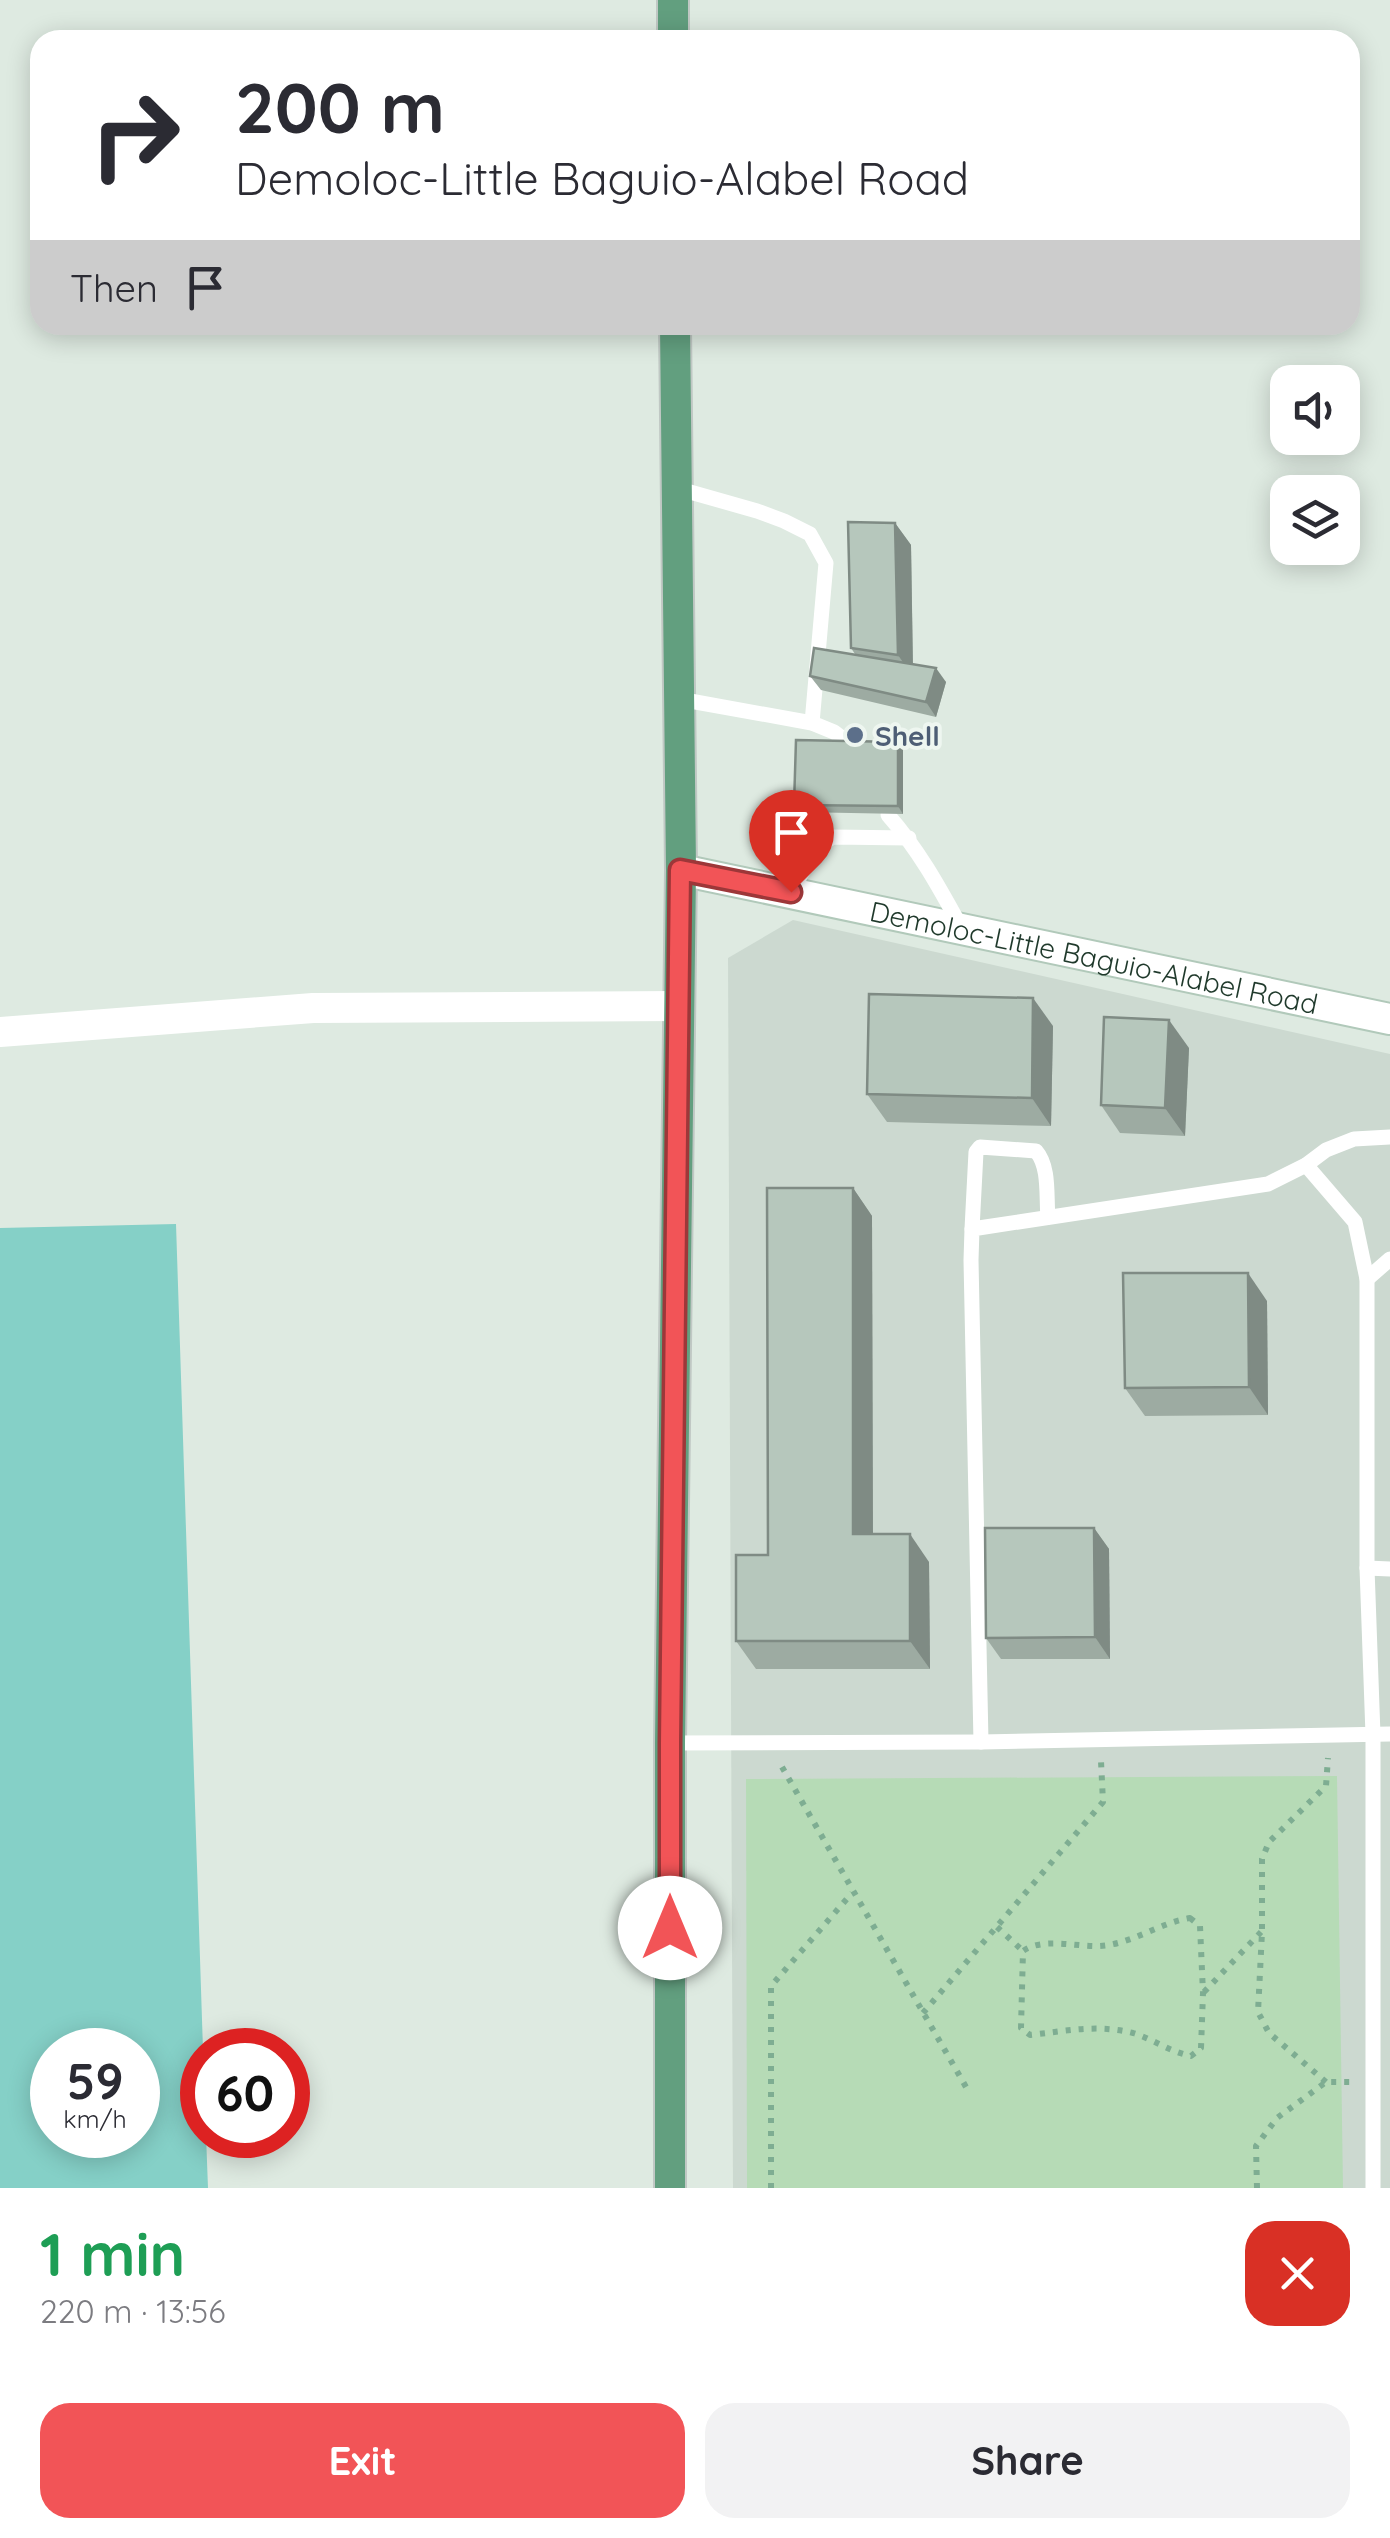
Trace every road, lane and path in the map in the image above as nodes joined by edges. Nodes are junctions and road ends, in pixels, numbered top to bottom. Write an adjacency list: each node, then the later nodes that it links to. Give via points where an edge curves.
1 (673, 0): 2 (main road)
2 (673, 30)
3 (675, 335): 4 (main road)
4 (676, 488): 5 (main road); 6 (lane, via 810,534 826,563)
5 (679, 700): 6 (lane); 10 (main road)
6 (812, 724): 7 (lane)
7 (855, 748)
8 (888, 815): 9 (lane)
9 (909, 838): 11 (lane, via 833,836); 12 (lane)
10 (680, 870): 11 (main road, Demoloc-Little Baguio-Alabel Road); 13 (main road)
11 (791, 892): 12 (main road, Demoloc-Little Baguio-Alabel Road)
12 (962, 929): 14 (main road, Demoloc-Little Baguio-Alabel Road)
13 (679, 1006): 15 (main road, via 313,1008); 30 (main road)
14 (1390, 1019)
15 (0, 1032)
16 (1390, 1137): 17 (lane, via 1354,1139)
17 (1306, 1165): 18 (lane, via 1268,1184); 21 (lane, via 1354,1222)
18 (1048, 1217): 19 (lane); 19 (lane, via 1042,1156 980,1146)
19 (972, 1229): 29 (lane)
20 (1390, 1259): 21 (lane)
21 (1367, 1279): 22 (lane)
22 (1367, 1568): 23 (lane); 25 (lane)
23 (1390, 1569)
24 (1390, 1734): 25 (lane)
25 (1373, 1735): 26 (lane); 38 (lane)
26 (1329, 1736): 27 (lane); 33 (path, via 1326,1786 1268,1842 1262,1858)
27 (1101, 1740): 29 (lane); 32 (path, via 1102,1802)
28 (768, 1742): 29 (lane); 30 (lane); 31 (path)
29 (981, 1742)
30 (670, 1743): 41 (main road)
31 (852, 1893): 36 (path); 42 (path, via 772,1986)
32 (997, 1927): 34 (path); 36 (path)
33 (1262, 1932): 35 (path); 37 (path, via 1258,2012 1269,2032)
34 (1023, 1951): 35 (path, via 1033,1944 1103,1946 1190,1918 1200,1926); 35 (path, via 1021,2028 1030,2035 1100,2027 1192,2056 1201,2048)
35 (1204, 1993)
36 (923, 2014): 40 (path)
37 (1326, 2082): 38 (path); 43 (path, via 1277,2118 1256,2146)
38 (1372, 2082): 39 (lane); 44 (lane)
39 (1390, 2082)
40 (966, 2087)
41 (670, 2188)
42 (771, 2188)
43 (1257, 2188)
44 (1373, 2188)

